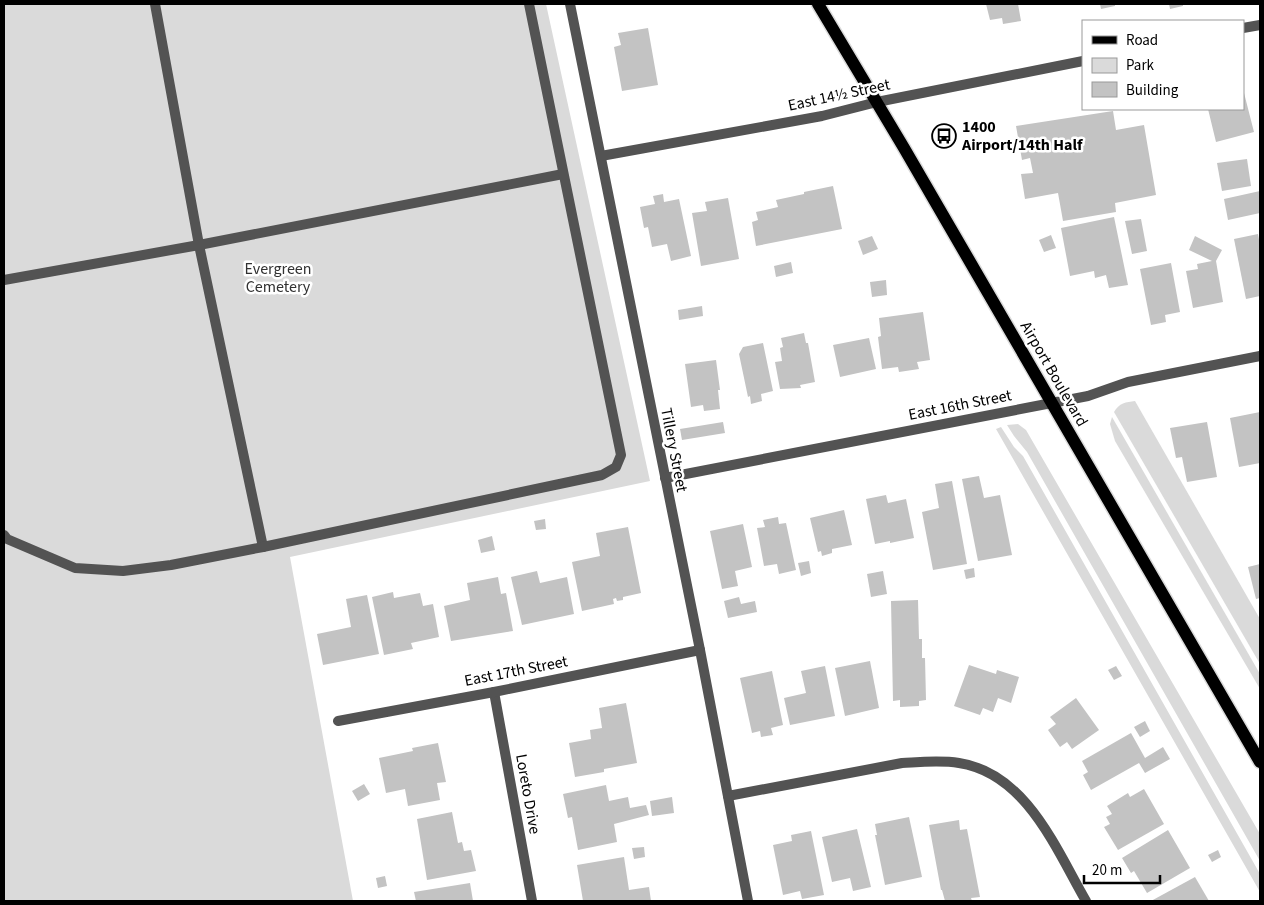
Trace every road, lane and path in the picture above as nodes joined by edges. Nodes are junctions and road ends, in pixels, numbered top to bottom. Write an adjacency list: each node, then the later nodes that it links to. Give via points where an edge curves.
1 (155, 4): 11 (street)
2 (529, 4): 10 (street)
3 (570, 4): 9 (street, Tillery Street)
4 (818, 4): 8 (main road, Airport Boulevard)
5 (1260, 25): 6 (street)
6 (1244, 28)
7 (1082, 61): 8 (street, East 14½ Street)
8 (877, 102): 9 (street, East 14½ Street, via 822,116); 14 (main road, Airport Boulevard)
9 (601, 156): 15 (street, Tillery Street)
10 (563, 174): 11 (street); 17 (street, via 621,454 616,467 602,475)
11 (199, 245): 12 (street); 17 (street)
12 (4, 280)
13 (1260, 356): 14 (street, East 16th Street, via 1128,382 1088,396)
14 (1052, 402): 15 (street, East 16th Street); 21 (main road, Airport Boulevard)
15 (664, 478): 18 (street, Tillery Street)
16 (4, 535): 17 (street, via 7,540 74,568 123,571)
17 (263, 547)
18 (700, 650): 19 (street, East 17th Street); 22 (street, Tillery Street)
19 (494, 692): 20 (street, East 17th Street); 23 (street, Loreto Drive)
20 (338, 721)
21 (1260, 762)
22 (728, 796): 24 (street, Tillery Street); 25 (street, via 902,763 960,763 985,771 1015,792 1038,818)
23 (532, 901)
24 (748, 901)
25 (1086, 901)

